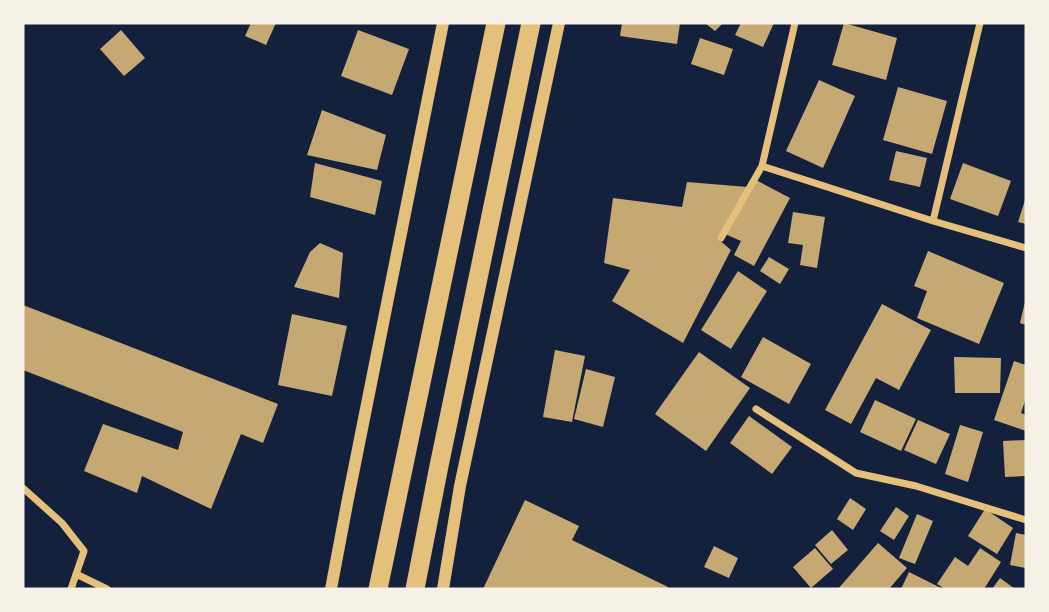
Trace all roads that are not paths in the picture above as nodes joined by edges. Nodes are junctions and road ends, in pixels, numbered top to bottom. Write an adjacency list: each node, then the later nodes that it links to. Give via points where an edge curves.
1 (443, 23): 17 (street)
2 (496, 23): 18 (highway)
3 (531, 23): 19 (highway)
4 (559, 23): 20 (street, via 460,486)
5 (795, 23): 7 (street)
6 (980, 23): 8 (street)
7 (762, 166): 8 (street); 9 (street)
8 (933, 221): 10 (street)
9 (721, 238)
10 (1026, 248)
11 (756, 409): 13 (street, via 856,473)
12 (23, 488): 14 (street, via 84,551)
13 (1026, 520)
14 (76, 574): 15 (street); 16 (street)
15 (71, 589)
16 (107, 589)
17 (331, 589)
18 (378, 589)
19 (415, 589)
20 (443, 589)

